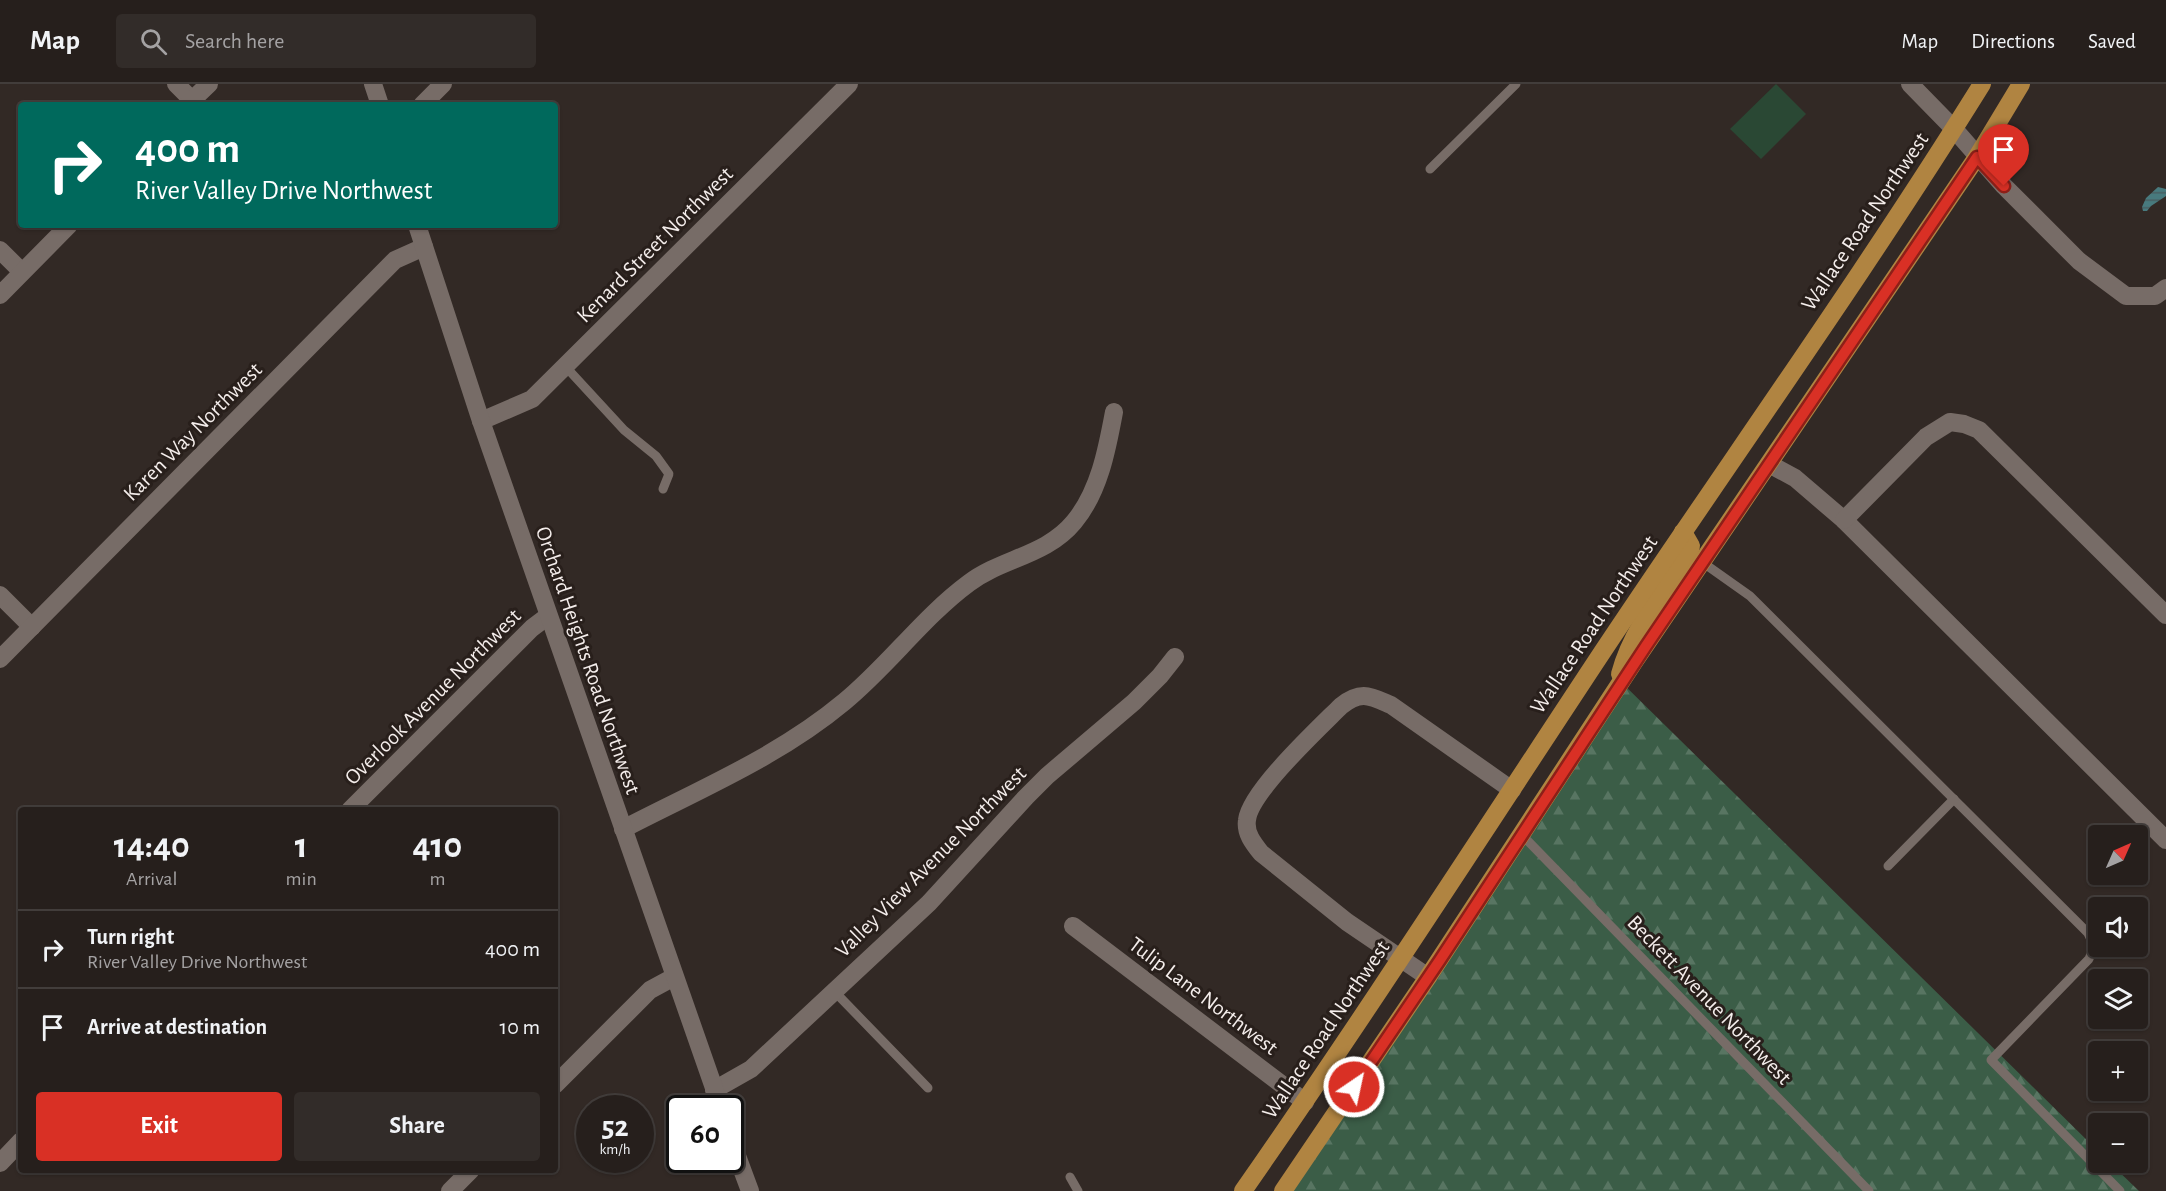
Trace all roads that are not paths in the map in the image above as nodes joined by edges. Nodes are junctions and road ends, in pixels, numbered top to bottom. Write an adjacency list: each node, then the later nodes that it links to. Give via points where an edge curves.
1 (176, 84): 10 (street)
2 (208, 84): 10 (street)
3 (373, 84): 11 (street)
4 (443, 84): 12 (street)
5 (849, 84): 23 (street, Kenard Street Northwest)
6 (1516, 84): 15 (lane)
7 (1910, 84): 13 (street)
8 (1982, 84): 13 (main road, Wallace Road Northwest)
9 (2021, 84): 14 (main road)
10 (189, 102)
11 (379, 102)
12 (425, 102)
13 (1954, 129): 14 (street); 29 (main road, Wallace Road Northwest)
14 (1977, 157): 21 (street, via 2079,261 2126,296 2155,296); 26 (main road)
15 (1430, 169)
16 (66, 228): 20 (street)
17 (418, 228): 18 (street, Orchard Heights Road Northwest)
18 (424, 247): 25 (street, Orchard Heights Road Northwest); 34 (street, Karen Way Northwest, via 394,260)
19 (0, 249): 20 (street)
20 (22, 272): 22 (street)
21 (2166, 288)
22 (0, 295)
23 (565, 366): 25 (street, Kenard Street Northwest, via 532,399); 27 (lane, via 624,430 656,456 669,474)
24 (1114, 412): 41 (street, via 1107,448 1087,503 1057,539 978,576 954,594 845,701 787,743)
25 (481, 421): 33 (street, Orchard Heights Road Northwest)
26 (1769, 464): 28 (street, via 1795,478); 30 (main road)
27 (663, 489)
28 (1844, 520): 32 (street, via 1926,437 1950,422 1964,424 1979,430); 43 (street)
29 (1683, 532): 37 (main road, via 1691,546 1689,553 1635,634 1624,656); 38 (main road, Wallace Road Northwest)
30 (1702, 562): 37 (main road); 39 (lane, via 1750,597)
31 (0, 595): 34 (street)
32 (2166, 615)
33 (548, 616): 40 (street, Overlook Avenue Northwest); 41 (street, Orchard Heights Road Northwest)
34 (32, 627): 36 (street, Karen Way Northwest)
35 (1175, 657): 49 (street, Valley View Avenue Northwest, via 1134,702 1033,790 929,903)
36 (0, 659)
37 (1615, 693): 42 (main road)
38 (1512, 790): 46 (main road, Wallace Road Northwest); 46 (street, via 1391,705 1361,695 1341,706 1257,799 1246,819 1247,830 1261,853)
39 (1954, 799): 44 (lane); 66 (lane, via 2088,933 2094,946 2090,959 1990,1060)
40 (353, 807)
41 (623, 829): 47 (street, Orchard Heights Road Northwest)
42 (1522, 835): 48 (main road); 65 (lane, Beckett Avenue Northwest)
43 (2166, 840)
44 (1888, 866)
45 (1073, 926): 54 (street, Tulip Lane Northwest)
46 (1401, 960): 48 (street); 54 (main road, Wallace Road Northwest)
47 (674, 977): 50 (street, via 650,990); 52 (street, Orchard Heights Road Northwest)
48 (1428, 977): 64 (main road)
49 (834, 992): 51 (lane); 52 (street, Valley View Avenue Northwest, via 751,1069)
50 (558, 1082)
51 (928, 1088)
52 (714, 1090): 53 (street, Orchard Heights Road Northwest)
53 (716, 1095)
54 (1305, 1102): 63 (main road, Wallace Road Northwest)
55 (18, 1145): 56 (street)
56 (0, 1163)
57 (468, 1173): 60 (street)
58 (743, 1173): 61 (street)
59 (1070, 1177): 62 (lane)
60 (450, 1191)
61 (750, 1191)
62 (1078, 1191)
63 (1243, 1191)
64 (1282, 1191)
65 (1869, 1191)
66 (2120, 1191)

